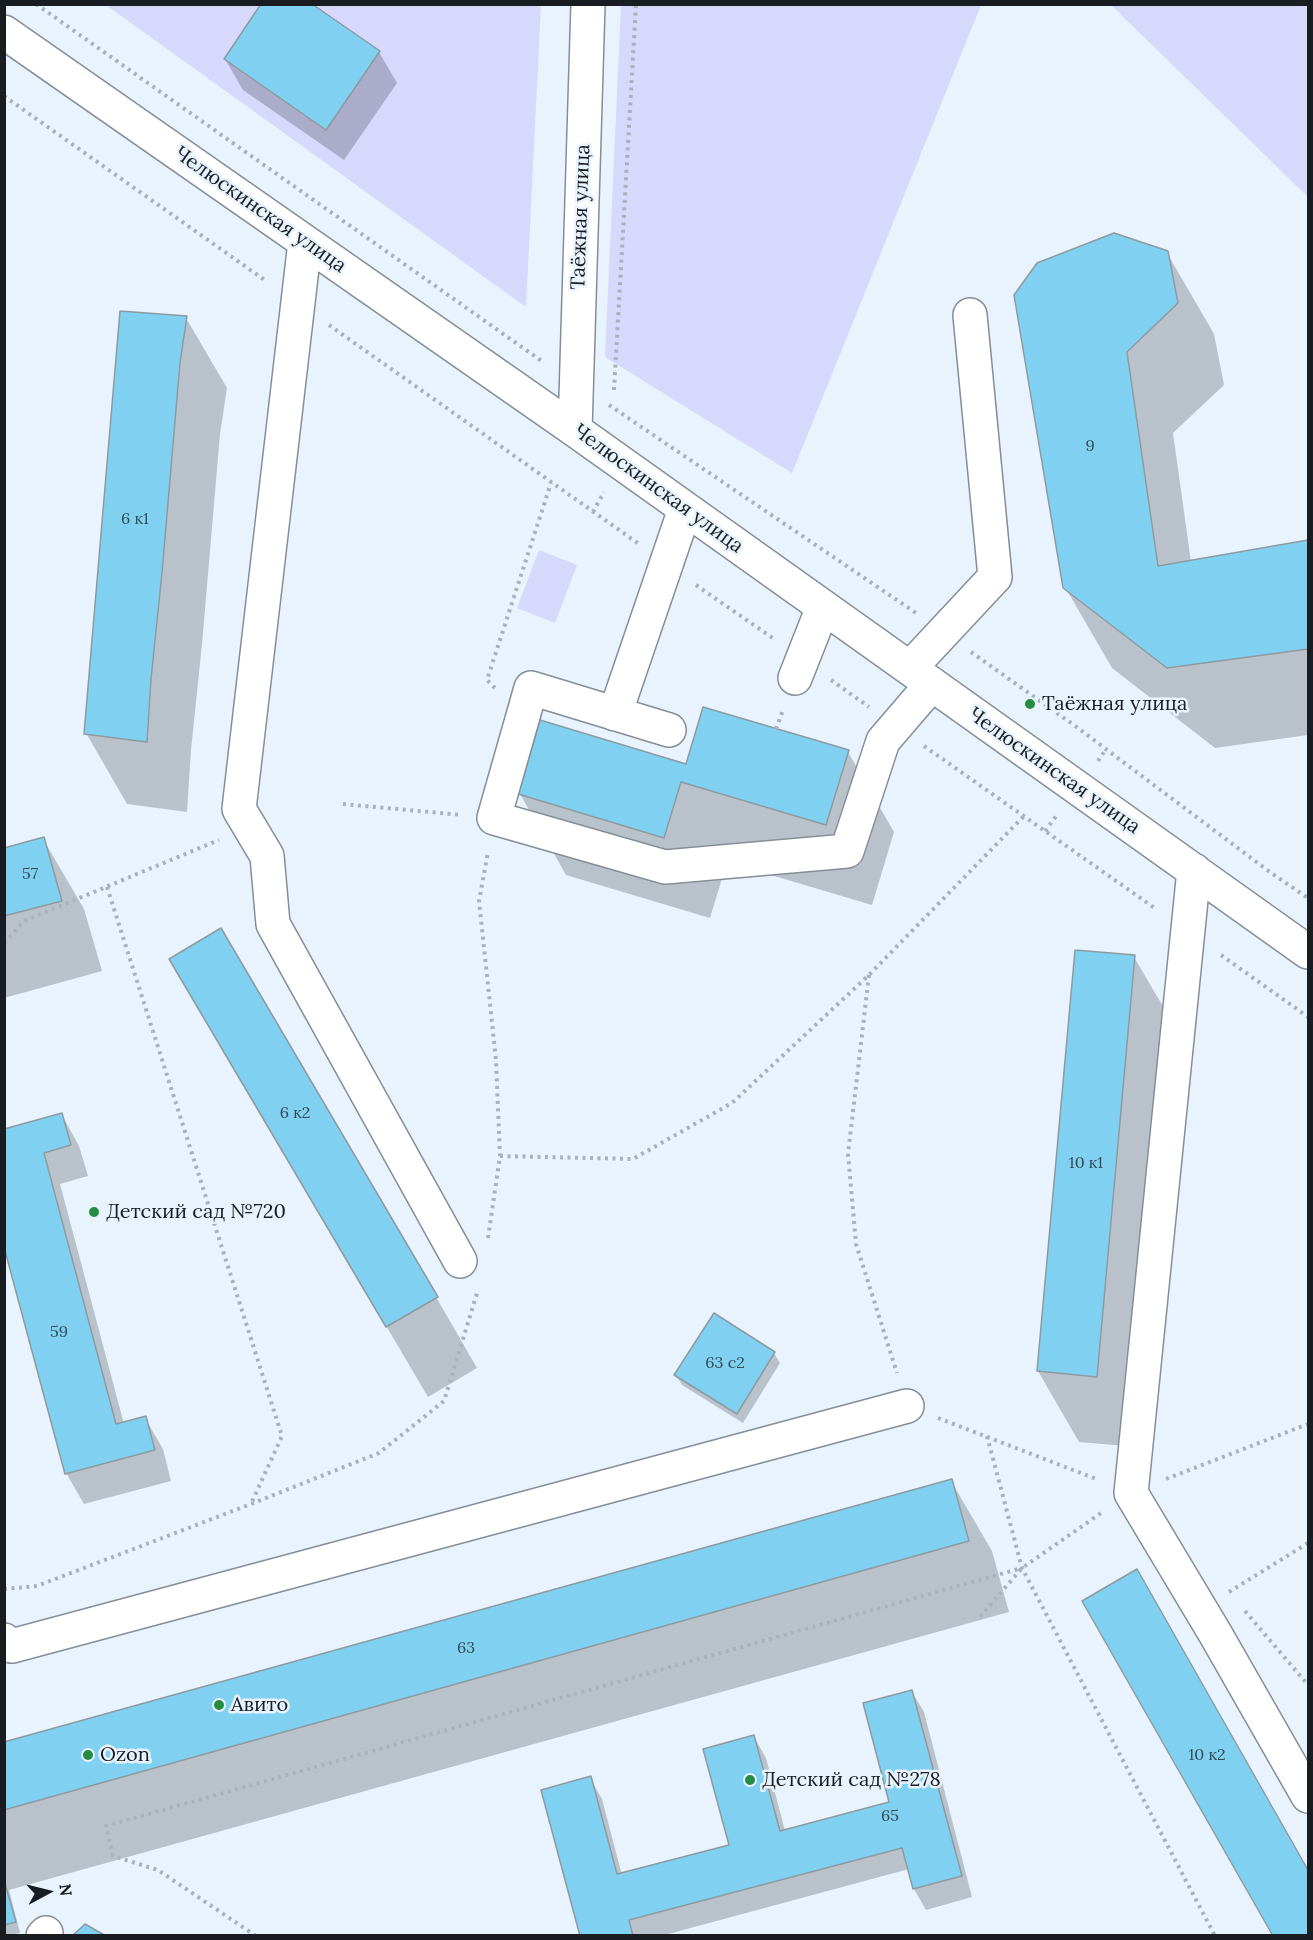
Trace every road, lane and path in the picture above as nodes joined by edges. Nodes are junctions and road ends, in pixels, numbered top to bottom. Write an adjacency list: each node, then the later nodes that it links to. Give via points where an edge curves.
1 (36, 4): 7 (path)
2 (588, 4): 7 (street, Таёжная улица)
3 (636, 4): 8 (path)
4 (4, 32): 5 (street, Челюскинская улица)
5 (305, 242): 9 (street, Челюскинская улица); 21 (street, via 239,809)
6 (970, 315): 13 (street, via 995,577)
7 (575, 385): 9 (street, Таёжная улица)
8 (612, 407)
9 (575, 430): 11 (street, Челюскинская улица)
10 (551, 483): 16 (path, via 487,680)
11 (685, 508): 12 (street, Челюскинская улица); 15 (street)
12 (823, 607): 13 (street, Челюскинская улица); 14 (street)
13 (921, 676): 20 (street, via 883,741 848,851 665,867); 22 (street, Челюскинская улица)
14 (795, 678)
15 (615, 714): 16 (street, via 531,688); 17 (street)
16 (523, 717): 20 (street)
17 (669, 730)
18 (343, 804): 20 (path)
19 (1024, 816): 26 (path)
20 (494, 818): 27 (path, via 479,901 496,1060)
21 (250, 827): 23 (path); 29 (street, via 267,856 273,924)
22 (1194, 870): 25 (street, Челюскинская улица); 33 (street)
23 (106, 886): 24 (path, via 24,921); 34 (path, via 282,1436)
24 (4, 943)
25 (1308, 952)
26 (869, 975): 27 (path, via 732,1103 633,1159); 31 (path, via 848,1154 856,1244)
27 (500, 1156): 28 (path)
28 (487, 1243)
29 (460, 1261)
30 (478, 1287): 34 (path, via 444,1401 379,1453)
31 (907, 1406): 32 (path); 40 (street, via 12,1646)
32 (987, 1436): 33 (path); 36 (path)
33 (1131, 1492): 42 (street)
34 (251, 1504): 37 (path, via 37,1586)
35 (1308, 1543): 38 (path, via 1228,1592)
36 (1022, 1568): 43 (path, via 106,1826 112,1856 158,1870); 44 (path)
37 (4, 1589)
38 (1236, 1601)
39 (1243, 1609): 41 (path)
40 (4, 1640)
41 (1308, 1685)
42 (1308, 1796)
43 (256, 1935)
44 (1215, 1935)

